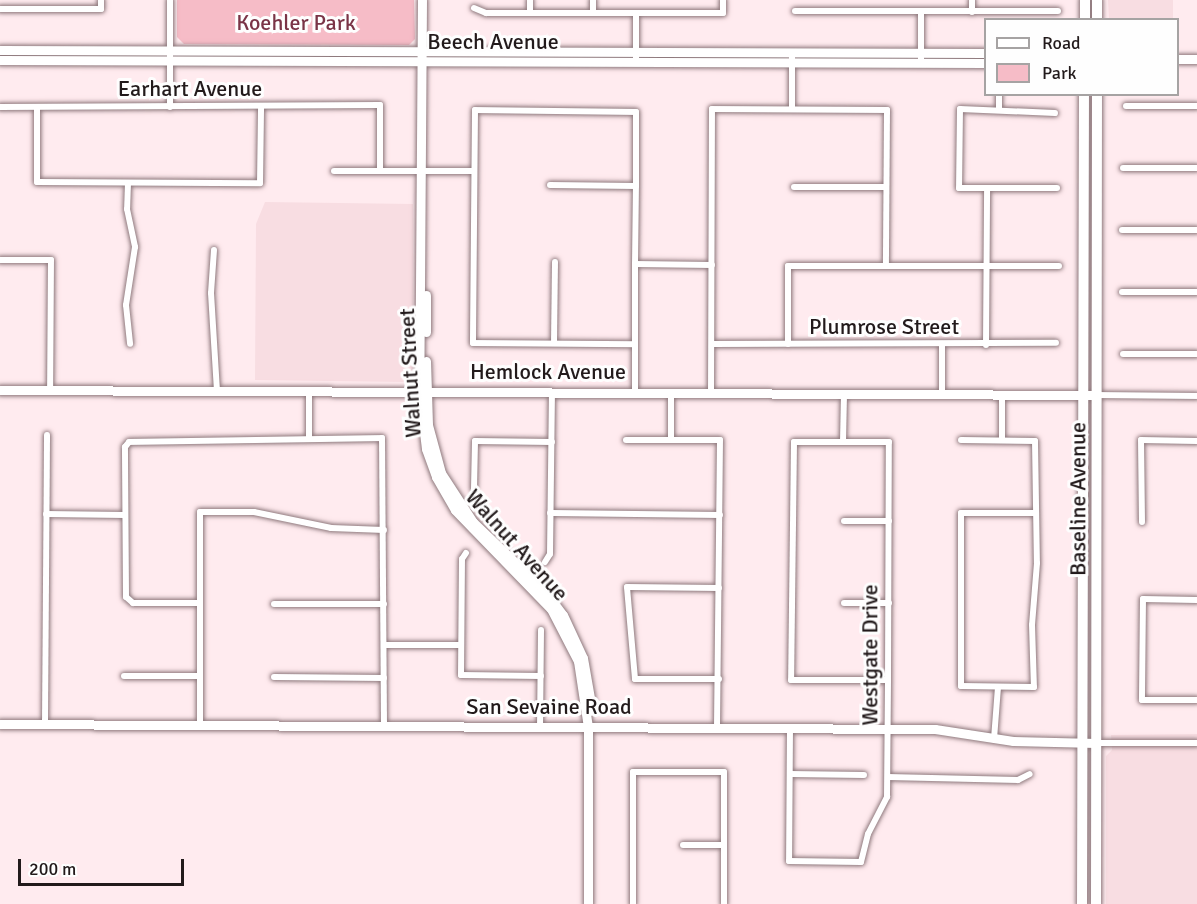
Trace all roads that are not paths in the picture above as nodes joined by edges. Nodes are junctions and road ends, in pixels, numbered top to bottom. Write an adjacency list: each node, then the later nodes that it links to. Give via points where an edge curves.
1 (101, 0): 12 (street, via 101,9)
2 (171, 0): 23 (street)
3 (422, 0): 27 (street, Walnut Street)
4 (427, 0): 27 (street, Walnut Street)
5 (530, 0): 19 (street)
6 (593, 0): 17 (street)
7 (723, 0): 18 (street, via 723,13)
8 (972, 0): 16 (street)
9 (1085, 0): 20 (main road)
10 (1097, 0): 21 (main road)
11 (474, 8): 19 (street, via 486,14)
12 (0, 9)
13 (795, 11): 15 (street)
14 (1058, 11): 16 (street)
15 (921, 12): 16 (street); 25 (street)
16 (972, 12)
17 (593, 13): 18 (street); 19 (street)
18 (636, 13): 24 (street)
19 (530, 14)
20 (1085, 18)
21 (1097, 18)
22 (0, 50): 23 (street, Beech Avenue)
23 (171, 51): 27 (street, Beech Avenue); 32 (street)
24 (636, 52): 27 (street, Beech Avenue); 28 (street, Beech Avenue); 33 (street)
25 (921, 53): 26 (street, Beech Avenue); 28 (street, Beech Avenue); 34 (street)
26 (984, 53)
27 (425, 56): 32 (street, Beech Avenue); 33 (street, Beech Avenue); 51 (street, Walnut Street)
28 (792, 58): 33 (street, Beech Avenue); 34 (street, Beech Avenue); 45 (street)
29 (1179, 59): 30 (street)
30 (1197, 59)
31 (0, 60): 32 (street, Beech Avenue)
32 (171, 61): 43 (street)
33 (636, 63)
34 (921, 63): 35 (street, Beech Avenue)
35 (984, 63)
36 (999, 96): 46 (street)
37 (1084, 96): 95 (main road, Baseline Avenue)
38 (1097, 96): 96 (main road, Baseline Avenue)
39 (1126, 106): 40 (street)
40 (1197, 106)
41 (0, 107): 42 (street, Earhart Avenue)
42 (36, 107): 43 (street, Earhart Avenue); 54 (street, via 37,182)
43 (170, 107): 44 (street, Earhart Avenue)
44 (261, 108): 50 (street, Earhart Avenue, via 380,105); 54 (street, via 260,183)
45 (792, 109): 58 (street, via 886,110); 67 (street, via 712,109)
46 (999, 110): 47 (street); 60 (street, via 960,109 959,188)
47 (1055, 113)
48 (1123, 168): 49 (street)
49 (1197, 168)
50 (380, 170): 51 (street); 52 (street)
51 (424, 170): 53 (street); 87 (street, Walnut Street)
52 (334, 171)
53 (474, 171): 56 (street, via 475,110 636,112); 73 (street, via 473,343)
54 (128, 183): 75 (street, via 127,209 135,247 126,305)
55 (550, 185): 56 (street)
56 (636, 186): 66 (street)
57 (794, 187): 58 (street)
58 (886, 187): 68 (street)
59 (1057, 188): 60 (street)
60 (987, 189): 69 (street)
61 (1122, 230): 62 (street)
62 (1197, 230)
63 (213, 250): 86 (street, via 211,292)
64 (0, 260): 84 (street, via 51,260)
65 (555, 262): 73 (street)
66 (635, 264): 67 (street); 76 (street)
67 (712, 265): 77 (street)
68 (886, 266): 69 (street); 78 (street, via 788,266)
69 (987, 266): 70 (street); 80 (street)
70 (1059, 266)
71 (1122, 292): 72 (street)
72 (1197, 292)
73 (554, 343): 76 (street)
74 (1056, 343): 80 (street, Plumrose Street)
75 (130, 344)
76 (635, 344): 89 (street)
77 (712, 344): 78 (street, Plumrose Street); 90 (street)
78 (788, 345): 79 (street, Plumrose Street)
79 (942, 345): 80 (street, Plumrose Street); 93 (street)
80 (986, 345)
81 (1123, 354): 82 (street)
82 (1197, 354)
83 (0, 390): 84 (street, Hemlock Avenue)
84 (50, 390): 86 (street, Hemlock Avenue)
85 (309, 390): 86 (street, Hemlock Avenue); 87 (street, Hemlock Avenue); 99 (street)
86 (217, 391)
87 (422, 391): 88 (street, Hemlock Avenue); 143 (street, Walnut Avenue, via 426,448 436,477 465,523 538,594 561,624 578,661)
88 (552, 392): 89 (street, Hemlock Avenue); 104 (street)
89 (635, 392): 91 (street, Hemlock Avenue)
90 (711, 392): 91 (street, Hemlock Avenue); 92 (street, Hemlock Avenue)
91 (671, 393): 101 (street)
92 (844, 393): 93 (street, Hemlock Avenue); 106 (street)
93 (942, 394): 94 (street, Hemlock Avenue)
94 (1002, 394): 95 (street, Hemlock Avenue); 103 (street)
95 (1083, 396): 96 (street, Hemlock Avenue); 148 (main road, Baseline Avenue)
96 (1097, 396): 97 (street); 149 (main road, Baseline Avenue)
97 (1197, 396)
98 (47, 435): 110 (street)
99 (309, 438): 111 (street, via 129,442); 116 (street, via 382,438)
100 (626, 440): 101 (street)
101 (671, 440): 112 (street, via 720,440)
102 (961, 440): 103 (street)
103 (1002, 440): 109 (street, via 1035,441)
104 (552, 441): 107 (street, via 475,441); 108 (street)
105 (1197, 441): 115 (street, via 1141,440)
106 (843, 442): 114 (street, Westgate Drive, via 890,441); 135 (street, via 794,442 791,680)
107 (474, 489)
108 (550, 513): 112 (street); 118 (street, via 550,555)
109 (1035, 513): 136 (street, via 1034,687); 136 (street, via 961,513 961,686)
110 (46, 514): 111 (street); 139 (street)
111 (125, 515): 121 (street, via 129,600)
112 (720, 515): 119 (street)
113 (844, 521): 114 (street)
114 (889, 521): 123 (street, Westgate Drive)
115 (1142, 522)
116 (384, 530): 121 (street, via 331,528 254,512 200,512); 125 (street)
117 (466, 553): 128 (street, via 462,559)
118 (545, 562)
119 (720, 588): 134 (street); 134 (street, via 627,588 635,679)
120 (1197, 600): 137 (street, via 1143,599 1142,700)
121 (200, 603): 130 (street)
122 (844, 603): 123 (street)
123 (889, 603): 135 (street, Westgate Drive)
124 (274, 604): 125 (street)
125 (384, 604): 127 (street)
126 (541, 630): 131 (street)
127 (384, 645): 128 (street); 133 (street)
128 (461, 645): 131 (street, via 461,675)
129 (124, 676): 130 (street)
130 (200, 676): 140 (street)
131 (541, 676): 142 (street)
132 (274, 677): 133 (street)
133 (384, 678): 141 (street)
134 (719, 680): 144 (street)
135 (888, 680): 145 (street, Westgate Drive)
136 (998, 687): 147 (street)
137 (1197, 700)
138 (0, 724): 139 (street, San Sevaine Road)
139 (45, 725): 140 (street, San Sevaine Road)
140 (200, 725): 141 (street, San Sevaine Road)
141 (384, 725): 142 (street, San Sevaine Road)
142 (540, 727): 143 (street, San Sevaine Road)
143 (588, 727): 144 (street, San Sevaine Road); 157 (street, Walnut Avenue)
144 (717, 728): 146 (street, San Sevaine Road)
145 (887, 728): 146 (street, San Sevaine Road); 147 (street, San Sevaine Road, via 963,731); 154 (street, Westgate Drive)
146 (790, 729): 151 (street)
147 (994, 739): 148 (street, San Sevaine Road)
148 (1083, 742): 149 (street, San Sevaine Road); 160 (main road, Baseline Avenue)
149 (1096, 742): 150 (street); 161 (main road, Baseline Avenue)
150 (1197, 743)
151 (790, 774): 153 (street); 154 (street, Westgate Drive, via 789,861 861,862 868,834 887,796)
152 (1030, 774): 154 (street, via 1018,780)
153 (864, 775)
154 (888, 777)
155 (683, 845): 156 (street)
156 (724, 845): 158 (street, via 724,772 633,772); 159 (street)
157 (588, 904)
158 (633, 904)
159 (724, 904)
160 (1082, 904)
161 (1096, 904)

